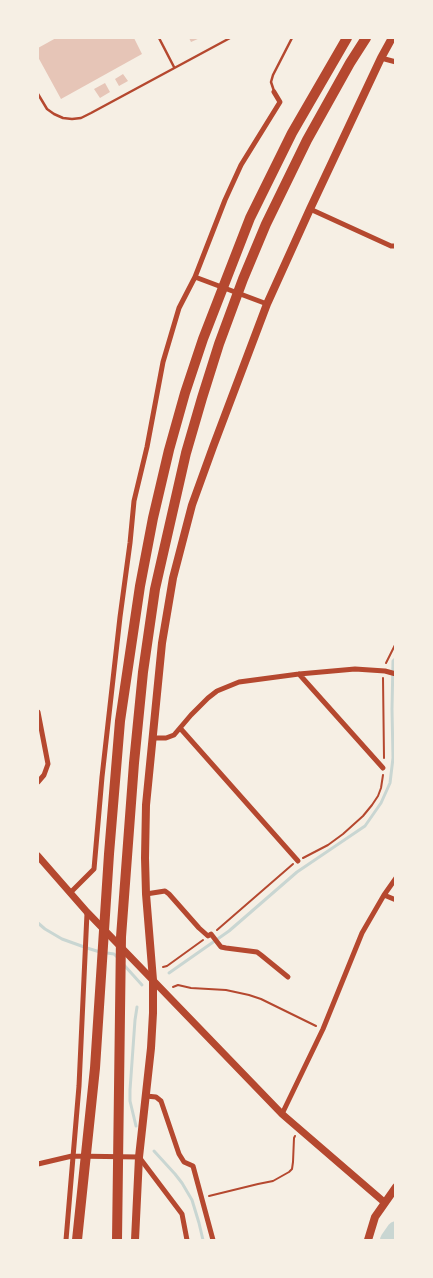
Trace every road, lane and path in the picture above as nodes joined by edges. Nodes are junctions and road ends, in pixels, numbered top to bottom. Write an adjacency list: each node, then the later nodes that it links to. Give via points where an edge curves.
1 (159, 38): 9 (lane)
2 (230, 38): 9 (lane)
3 (292, 38): 10 (lane, via 273,75)
4 (347, 38): 48 (highway, via 292,133 250,218 185,393 153,518 125,679 116,761 95,1068)
5 (366, 38): 49 (highway, via 307,140 243,279 186,453 155,589 134,763 121,937)
6 (392, 38): 7 (main road)
7 (381, 58): 8 (street); 12 (main road)
8 (396, 62)
9 (174, 67): 11 (lane, via 81,118 63,118 54,114)
10 (274, 92): 14 (street, via 280,102 241,165)
11 (38, 94)
12 (310, 209): 13 (street); 15 (main road)
13 (396, 246)
14 (194, 276): 15 (street); 28 (street, via 179,308 163,362 134,501 94,869)
15 (264, 303): 22 (main road, via 192,505 175,569 162,643)
16 (396, 643): 17 (path)
17 (384, 670): 18 (street); 19 (street); 23 (path)
18 (299, 674): 21 (street, via 226,686 208,698); 23 (street)
19 (396, 674)
20 (38, 712): 24 (street, via 48,764)
21 (180, 728): 22 (street, via 171,737); 26 (street)
22 (152, 738): 29 (main road, via 146,805)
23 (383, 768): 26 (path, via 381,788 363,816 343,834)
24 (38, 782)
25 (38, 856): 28 (street)
26 (298, 861): 33 (path)
27 (396, 878): 30 (street)
28 (70, 893): 32 (street)
29 (146, 894): 33 (street, via 169,894 199,928); 36 (main road)
30 (384, 895): 31 (street); 38 (street, via 362,933)
31 (396, 900)
32 (87, 912): 36 (street); 42 (street, via 79,1086)
33 (210, 935): 34 (path); 35 (street, via 226,948 257,952)
34 (163, 967)
35 (288, 977)
36 (153, 980): 39 (main road); 40 (street)
37 (173, 987): 38 (path, via 226,990 261,999)
38 (323, 1029): 40 (street)
39 (146, 1096): 43 (main road); 46 (street, via 161,1101 178,1154 193,1166)
40 (282, 1114): 41 (street)
41 (300, 1130): 46 (path, via 294,1138 290,1172 274,1181); 47 (street)
42 (72, 1156): 43 (street); 44 (street); 50 (street)
43 (140, 1158): 51 (main road); 52 (street, via 182,1214)
44 (38, 1164)
45 (396, 1187): 47 (main road)
46 (202, 1198): 53 (street)
47 (384, 1202): 54 (main road)
48 (77, 1237)
49 (117, 1238)
50 (66, 1240)
51 (135, 1240)
52 (187, 1240)
53 (213, 1240)
54 (368, 1240)

